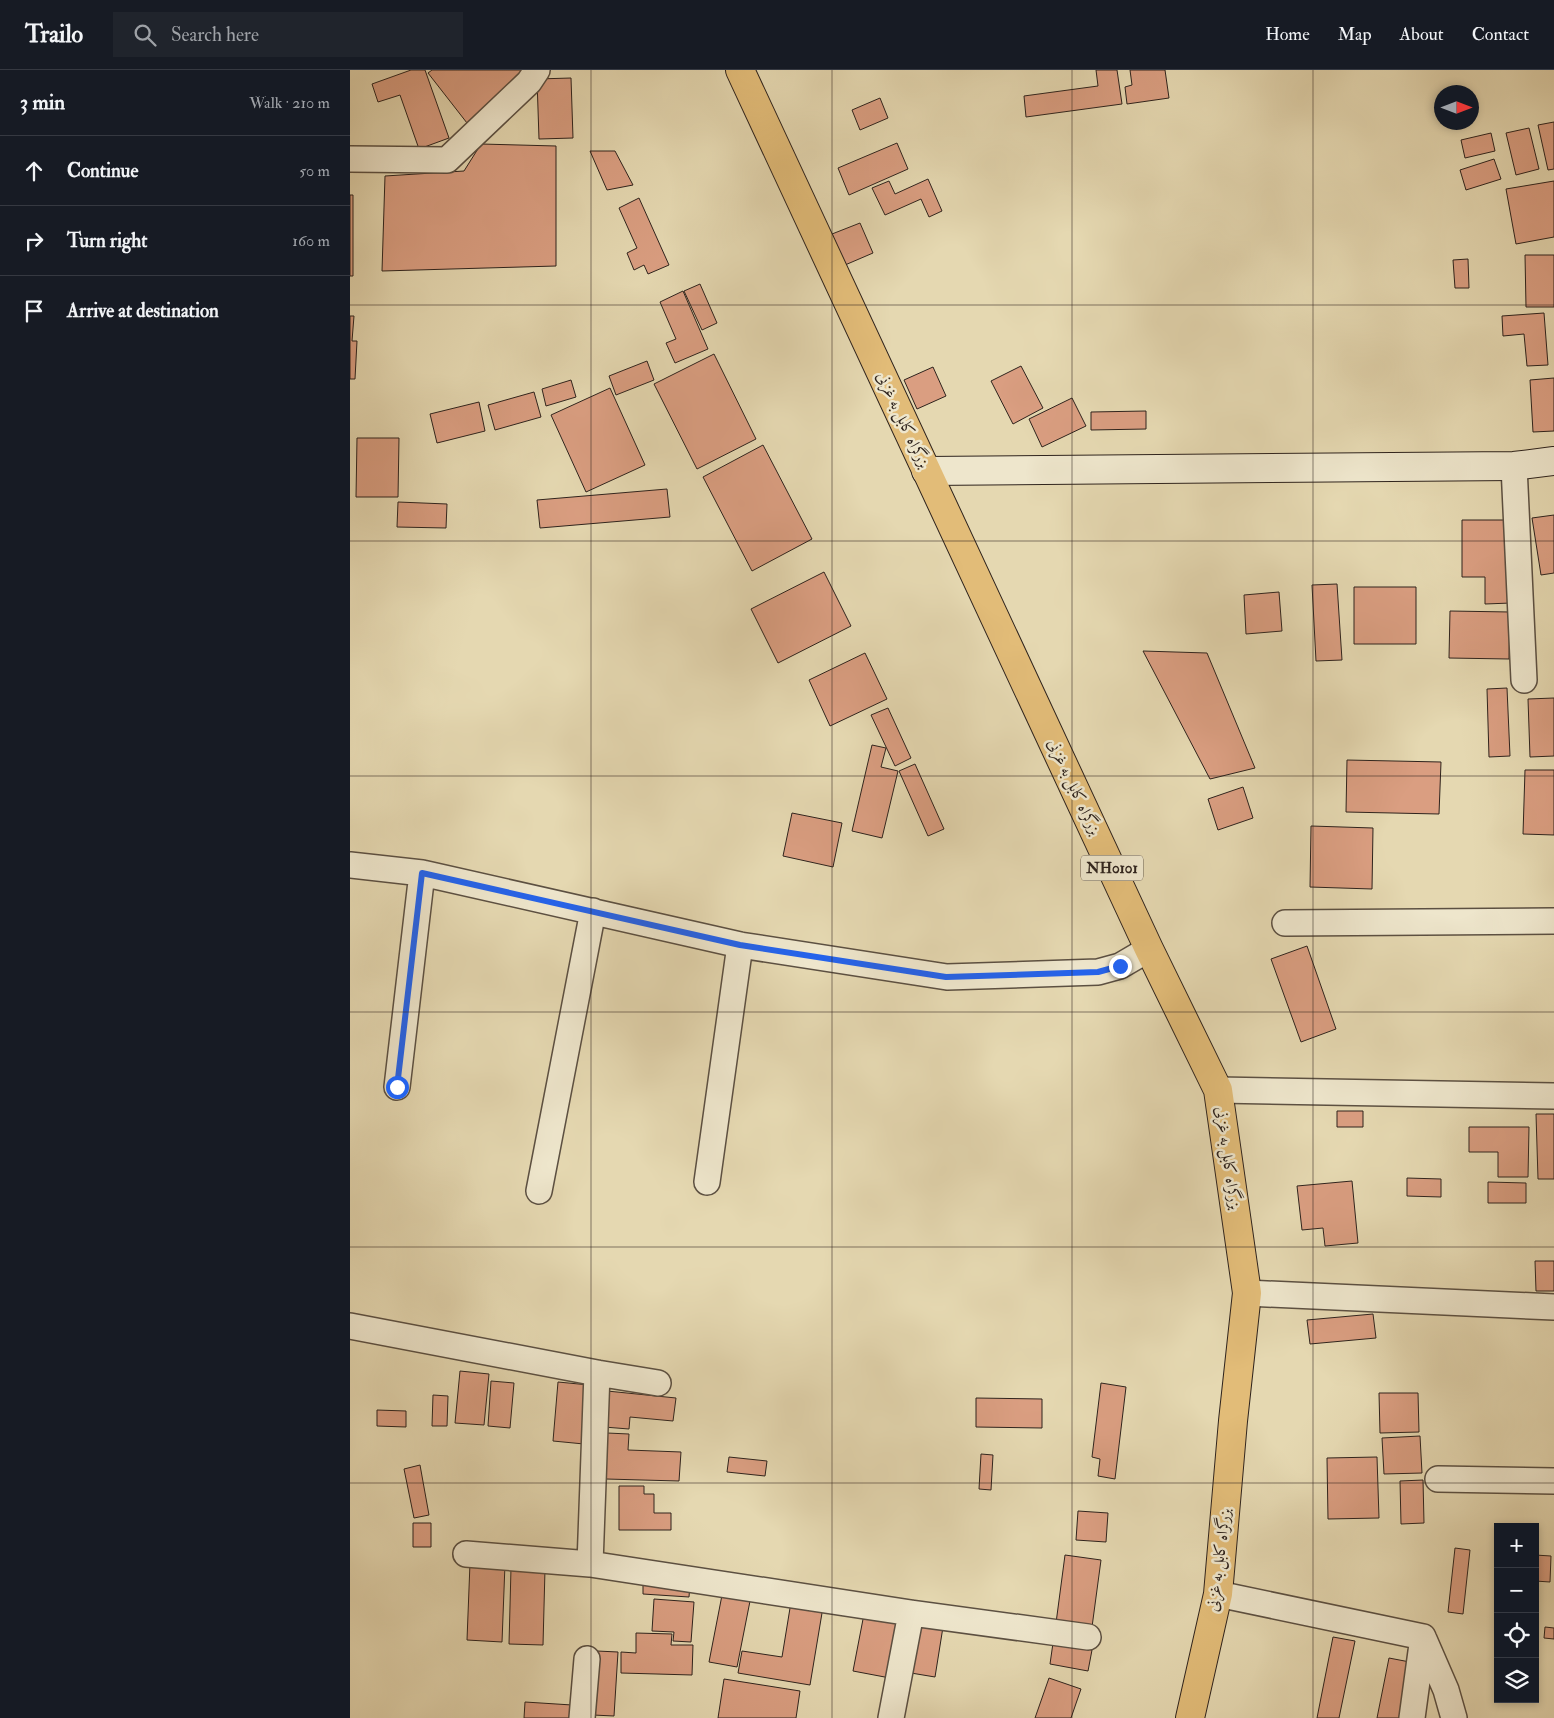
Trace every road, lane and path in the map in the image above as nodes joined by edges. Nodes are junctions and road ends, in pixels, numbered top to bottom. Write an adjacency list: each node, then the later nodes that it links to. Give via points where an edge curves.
1 (538, 70): 3 (street, via 447,160)
2 (740, 70): 6 (highway, بزرگراه کابل به غزنی / NH0101)
3 (350, 159)
4 (1554, 461): 5 (street)
5 (1514, 466): 6 (street); 7 (street)
6 (926, 471): 14 (highway, بزرگراه کابل به غزنی / NH0101)
7 (1524, 680)
8 (350, 865): 9 (street)
9 (422, 873): 10 (street); 15 (street)
10 (593, 912): 13 (street); 19 (street)
11 (1554, 921): 12 (street)
12 (1285, 923)
13 (740, 945): 14 (street, via 946,977 1098,972 1120,966); 18 (street)
14 (1149, 949): 16 (highway, بزرگراه کابل به غزنی / NH0101)
15 (397, 1087)
16 (1218, 1090): 17 (street); 20 (highway, بزرگراه کابل به غزنی / NH0101)
17 (1554, 1096)
18 (707, 1182)
19 (540, 1191)
20 (1247, 1293): 21 (street); 29 (highway, بزرگراه کابل به غزنی / NH0101)
21 (1554, 1307)
22 (350, 1326): 23 (street)
23 (597, 1374): 24 (street); 28 (street)
24 (658, 1384)
25 (1438, 1479): 26 (street)
26 (1554, 1481)
27 (466, 1554): 28 (street)
28 (590, 1564): 30 (street)
29 (1218, 1594): 32 (street); 36 (highway, بزرگراه کابل به غزنی / NH0101)
30 (911, 1613): 31 (street); 35 (street)
31 (1088, 1637)
32 (1423, 1637): 37 (street); 38 (street, via 1446,1690)
33 (587, 1659): 34 (street)
34 (582, 1718)
35 (890, 1718)
36 (1190, 1718)
37 (1412, 1718)
38 (1454, 1718)

